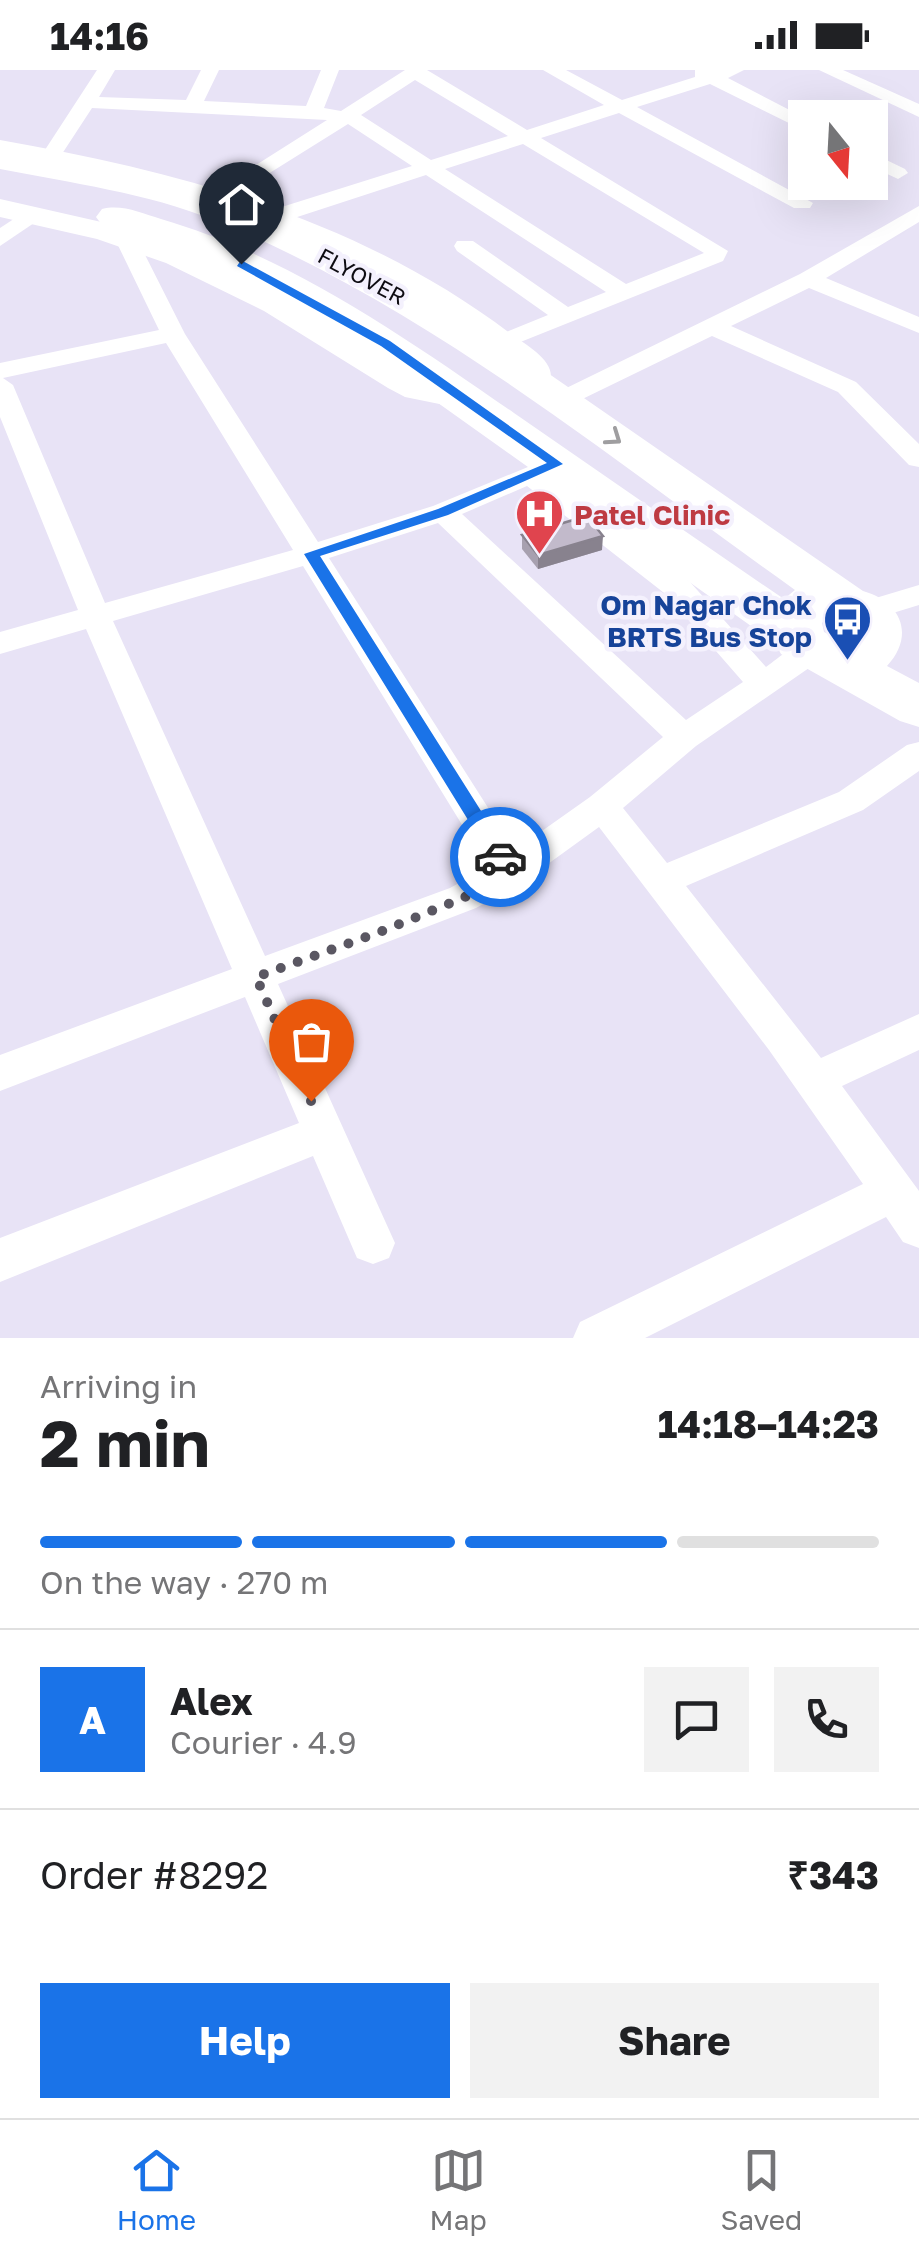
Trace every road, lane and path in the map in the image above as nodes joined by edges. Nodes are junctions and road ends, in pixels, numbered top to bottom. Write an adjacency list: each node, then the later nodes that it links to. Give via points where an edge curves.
1 (106, 70): 9 (street)
2 (210, 70): 11 (street)
3 (330, 70): 13 (street)
4 (552, 70): 10 (street)
5 (735, 70): 8 (street)
6 (828, 70): 12 (street)
7 (416, 71): 14 (street); 16 (street)
8 (704, 74): 10 (street); 15 (street)
9 (89, 102): 11 (street); 18 (street)
10 (620, 106): 16 (street); 24 (street)
11 (192, 107): 13 (street)
12 (919, 111)
13 (312, 112): 14 (street)
14 (345, 116): 20 (street); 25 (street)
15 (788, 116)
16 (527, 136): 20 (street); 33 (street, via 718,251)
17 (0, 148): 18 (main road)
18 (51, 156): 25 (main road, via 152,176)
19 (0, 159): 25 (highway, FLYOVER)
20 (426, 167): 27 (street); 33 (street)
21 (888, 168): 22 (street)
22 (898, 173)
23 (0, 192): 42 (highway, FLYOVER, via 180,237 292,288)
24 (802, 203)
25 (224, 204): 27 (main road); 41 (highway, FLYOVER, via 444,321)
26 (16, 211): 29 (main road); 30 (street)
27 (276, 216): 38 (main road, via 431,291)
28 (914, 221): 32 (street)
29 (125, 237): 37 (street); 42 (main road, via 222,276 400,381)
30 (0, 239)
31 (465, 246): 34 (street)
32 (808, 279): 35 (street); 36 (street)
33 (622, 292): 34 (street)
34 (566, 316): 38 (street)
35 (919, 326)
36 (713, 327): 41 (street); 43 (street, via 848,387)
37 (173, 334): 39 (street); 46 (street)
38 (502, 342): 41 (main road, via 534,370)
39 (0, 371)
40 (0, 385): 48 (street)
41 (546, 392): 47 (highway, FLYOVER, one-way to 47)
42 (464, 398): 44 (highway, FLYOVER)
43 (919, 459)
44 (544, 470): 45 (street); 50 (highway, FLYOVER); 51 (street, via 678,589)
45 (443, 512): 46 (street); 53 (street)
46 (312, 554): 48 (street); 56 (street)
47 (886, 613): 50 (highway, via 886,644 879,654 865,660)
48 (94, 615): 49 (street); 58 (street)
49 (0, 643)
50 (811, 647): 51 (street); 52 (highway, FLYOVER)
51 (763, 684): 53 (street)
52 (919, 707)
53 (684, 738): 55 (street)
54 (919, 754): 57 (street, via 852,801)
55 (602, 806): 56 (street); 57 (street)
56 (510, 872): 58 (street, via 463,898)
57 (661, 881): 61 (street)
58 (256, 977): 60 (street); 62 (street)
59 (919, 1031): 61 (street)
60 (0, 1073)
61 (814, 1080): 63 (street)
62 (324, 1132): 65 (street); 66 (street)
63 (893, 1191): 64 (street); 67 (street)
64 (919, 1227)
65 (372, 1243)
66 (0, 1260)
67 (596, 1338)

